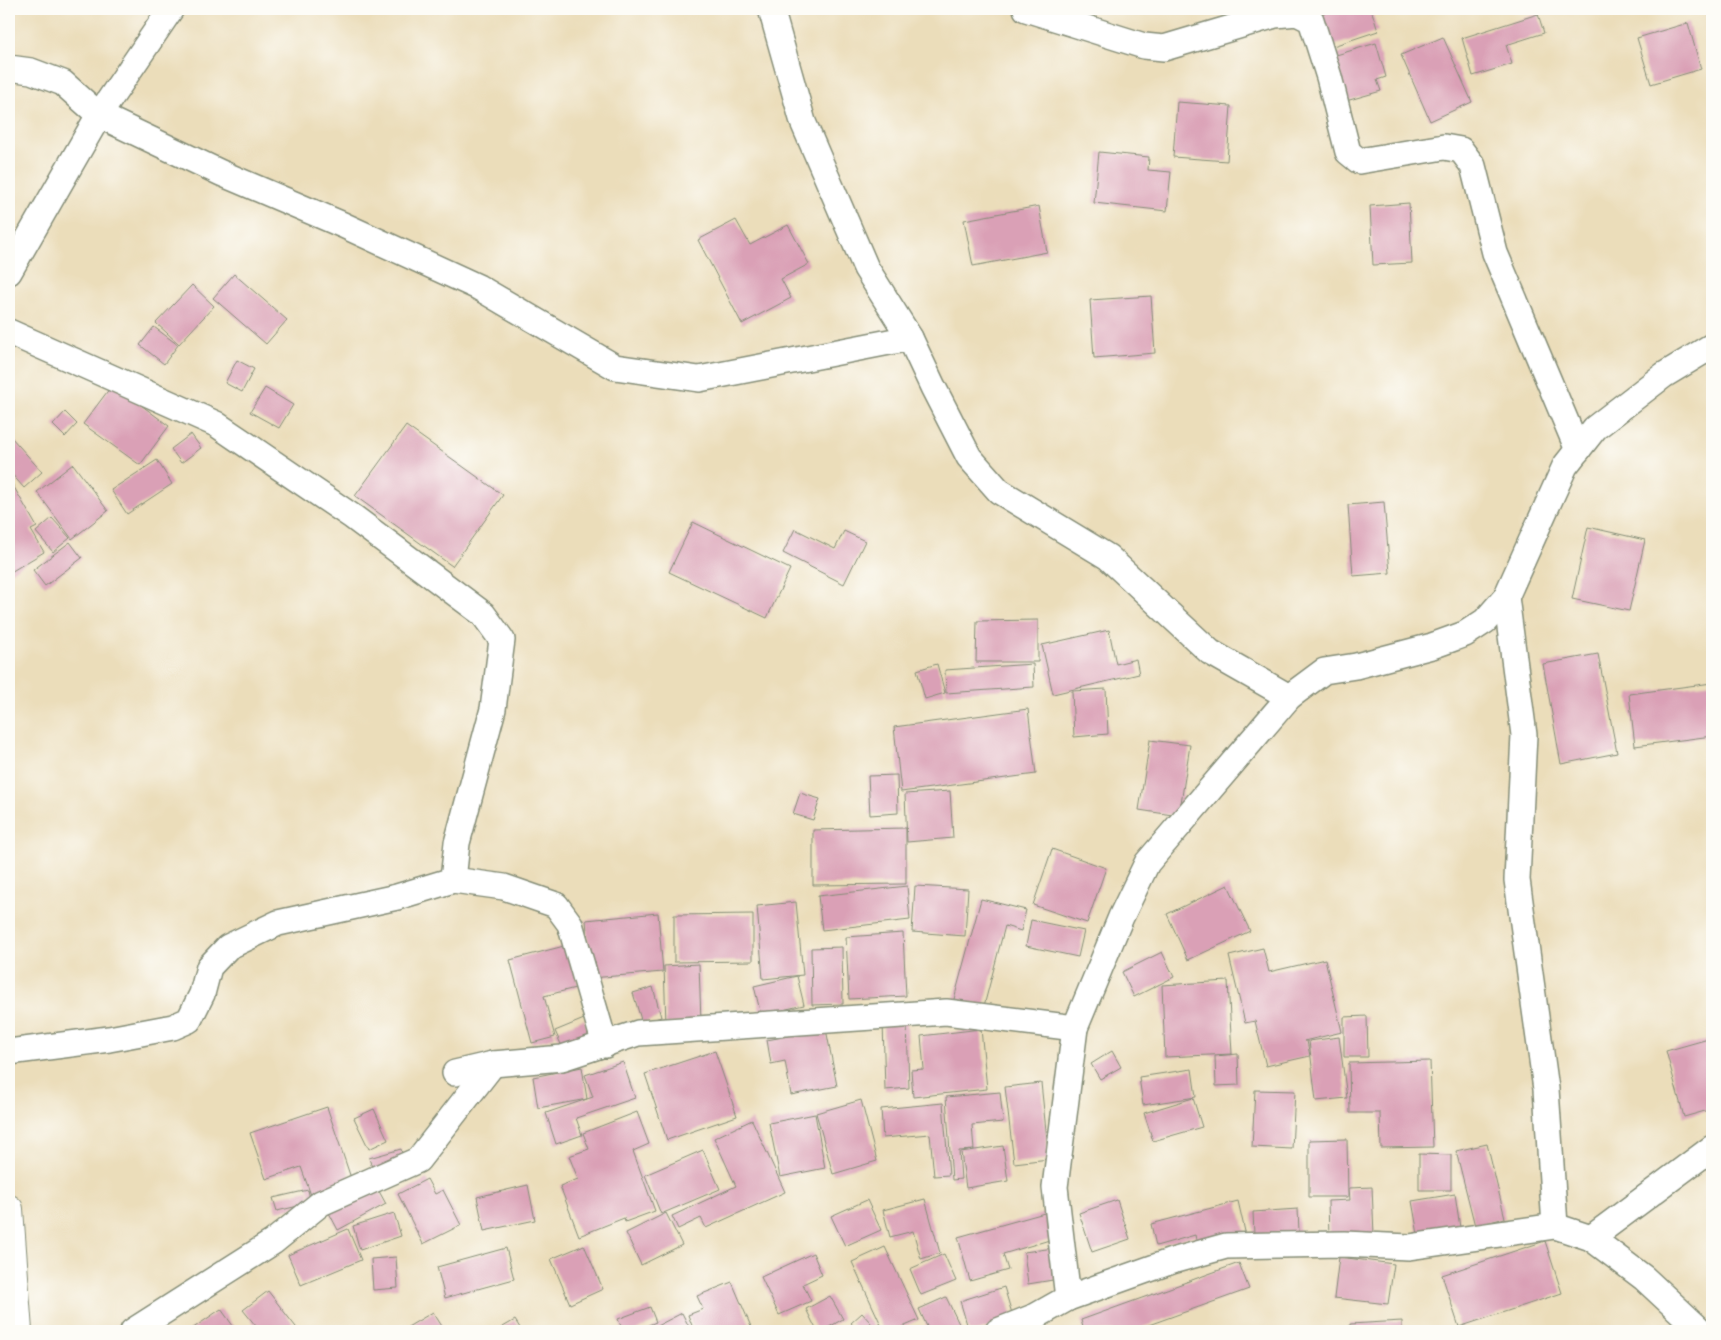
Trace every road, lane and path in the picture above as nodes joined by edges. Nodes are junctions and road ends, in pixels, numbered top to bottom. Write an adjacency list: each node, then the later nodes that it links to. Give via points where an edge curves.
1 (172, 9): 5 (street)
2 (771, 9): 8 (street, via 803,122 866,268)
3 (1026, 9): 10 (street, via 1144,46 1164,48 1275,15 1297,13 1311,20 1348,152 1359,161 1444,147 1461,150 1473,166 1495,253)
4 (9, 68): 5 (street, via 31,71 63,83)
5 (99, 114): 6 (street); 8 (street, via 221,173 478,287 615,367 698,379)
6 (9, 272)
7 (9, 332): 13 (street, via 216,424 353,517 483,614 502,640 501,655 494,709 457,843)
8 (910, 338): 12 (street, via 969,457 999,491 1108,557 1210,652)
9 (1712, 346): 10 (street, via 1664,375 1595,428)
10 (1578, 450): 11 (street, via 1565,466)
11 (1506, 597): 12 (street, via 1485,621 1465,634 1356,666 1324,671); 21 (street, via 1524,735 1517,880 1546,1089)
12 (1289, 697): 14 (street, via 1148,863 1121,917)
13 (453, 880): 15 (street, via 504,887 556,905 570,924); 16 (street, via 397,897 278,923 228,947 209,967 202,994 189,1020 173,1027)
14 (1075, 1028): 15 (street, via 946,1012 638,1033); 23 (street, via 1055,1187)
15 (606, 1045): 17 (street, via 562,1058)
16 (9, 1052)
17 (493, 1064): 18 (street); 25 (street, via 418,1160 321,1203 273,1242)
18 (455, 1073)
19 (1712, 1148): 22 (street)
20 (9, 1209): 24 (main road)
21 (1555, 1226): 22 (street); 23 (street, via 1409,1247 1335,1244 1226,1246 1172,1261)
22 (1591, 1238): 27 (street, via 1644,1278)
23 (1068, 1298): 26 (street, via 1036,1316)
24 (18, 1331)
25 (133, 1331)
26 (998, 1331)
27 (1701, 1331)

